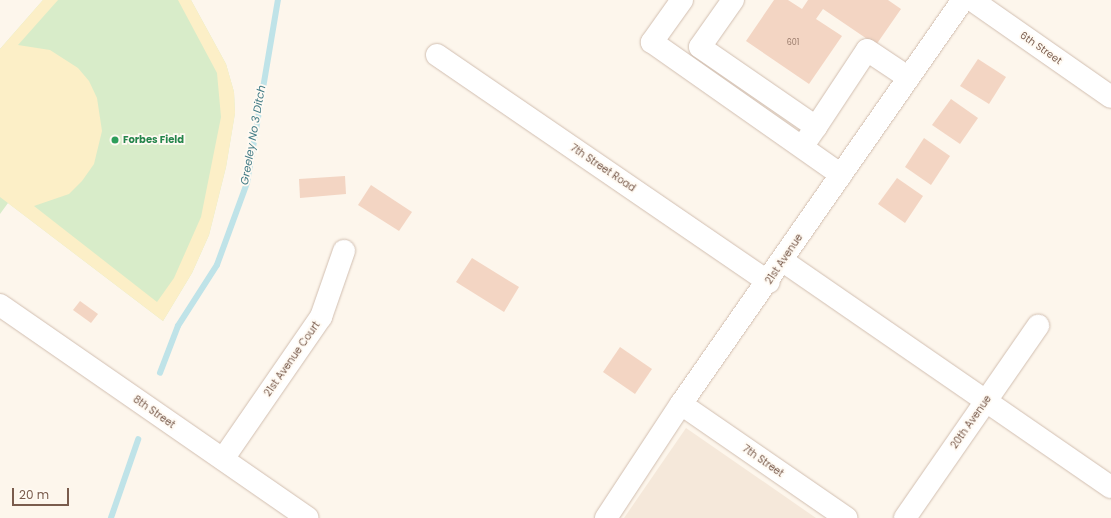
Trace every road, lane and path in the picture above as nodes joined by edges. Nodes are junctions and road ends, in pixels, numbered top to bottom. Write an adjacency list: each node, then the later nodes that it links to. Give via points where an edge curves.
1 (682, 0): 5 (street)
2 (733, 0): 6 (street)
3 (963, 0): 8 (street, 21st Avenue)
4 (972, 0): 9 (street, 6th Street)
5 (652, 42): 6 (street); 11 (street)
6 (700, 48): 10 (street)
7 (437, 55): 15 (street, 7th Street Road)
8 (909, 78): 10 (street, via 868,50); 12 (street, 21st Avenue)
9 (1111, 97)
10 (816, 127): 11 (street)
11 (802, 147): 12 (street)
12 (841, 175): 14 (street, 21st Avenue)
13 (344, 251): 20 (street, 21st Avenue Court, via 321,317)
14 (783, 261): 15 (street, 21st Avenue); 18 (street)
15 (769, 282): 19 (street, 21st Avenue)
16 (0, 305): 20 (street, 8th Street)
17 (1038, 326): 18 (street, 20th Avenue)
18 (985, 402): 21 (street); 25 (street, 20th Avenue)
19 (681, 404): 23 (street, 21st Avenue); 24 (street, 7th Street)
20 (223, 459): 22 (street, 8th Street)
21 (1111, 487)
22 (308, 518)
23 (606, 518)
24 (846, 518)
25 (905, 518)

